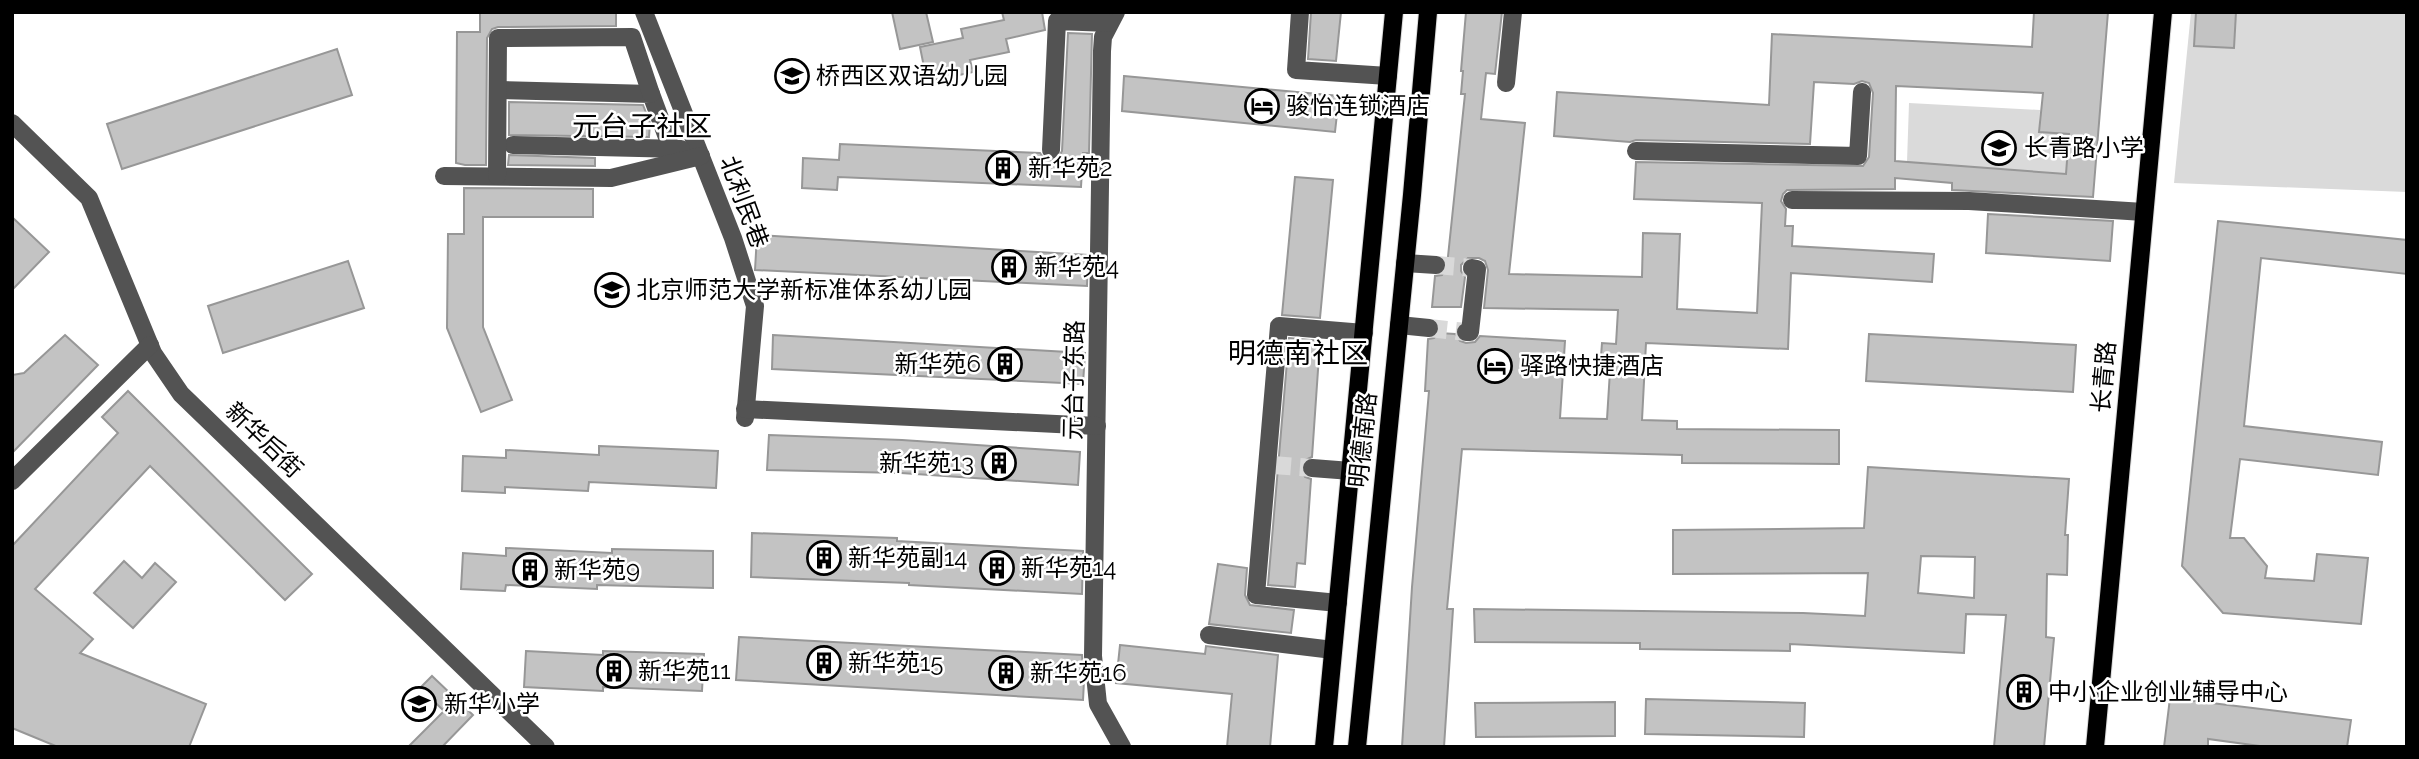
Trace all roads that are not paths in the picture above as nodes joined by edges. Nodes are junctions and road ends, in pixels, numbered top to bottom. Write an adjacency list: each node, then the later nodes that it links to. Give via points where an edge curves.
1 (644, 12): 18 (street, 北利民巷)
2 (1300, 12): 8 (street, via 1296,71)
3 (1394, 12): 8 (main road, 明德南路)
4 (1428, 12): 23 (main road, 明德南路)
5 (1513, 12): 9 (street)
6 (2163, 12): 22 (main road, 长青路)
7 (1113, 18): 16 (street, via 1057,21); 31 (street, 元台子东路, via 1102,37)
8 (1388, 76): 28 (main road, 明德南路)
9 (1506, 83)
10 (498, 90): 12 (street); 12 (street, via 498,38 632,37); 20 (street)
11 (1862, 92): 17 (street, via 1858,156)
12 (651, 94): 15 (street)
13 (12, 123): 30 (street, 新华后街, via 89,198)
14 (513, 145): 15 (street)
15 (671, 148): 18 (street)
16 (1051, 150)
17 (1636, 151)
18 (699, 152): 20 (street, via 611,178); 31 (street, 北利民巷, via 755,306 745,413)
19 (444, 176): 20 (street)
20 (497, 177)
21 (1792, 200): 22 (street, via 1969,201)
22 (2144, 212): 42 (main road, 长青路)
23 (1405, 263): 24 (street); 26 (main road, 明德南路)
24 (1436, 265)
25 (1472, 268): 29 (street, via 1476,268 1470,332)
26 (1399, 325): 27 (street); 41 (main road, 明德南路)
27 (1429, 328)
28 (1364, 332): 33 (main road, 明德南路); 35 (street, via 1279,326 1256,594)
29 (1466, 332)
30 (150, 345): 34 (street); 38 (street, 新华后街, via 181,394)
31 (1097, 426): 39 (street, 元台子东路, via 1093,656 1098,704)
32 (1312, 468): 33 (street)
33 (1351, 471): 35 (main road, 明德南路)
34 (12, 481)
35 (1338, 603): 37 (main road, 明德南路)
36 (1209, 635): 37 (street)
37 (1334, 650): 40 (main road, 明德南路)
38 (546, 747)
39 (1122, 747)
40 (1324, 747)
41 (1357, 747)
42 (2095, 747)

